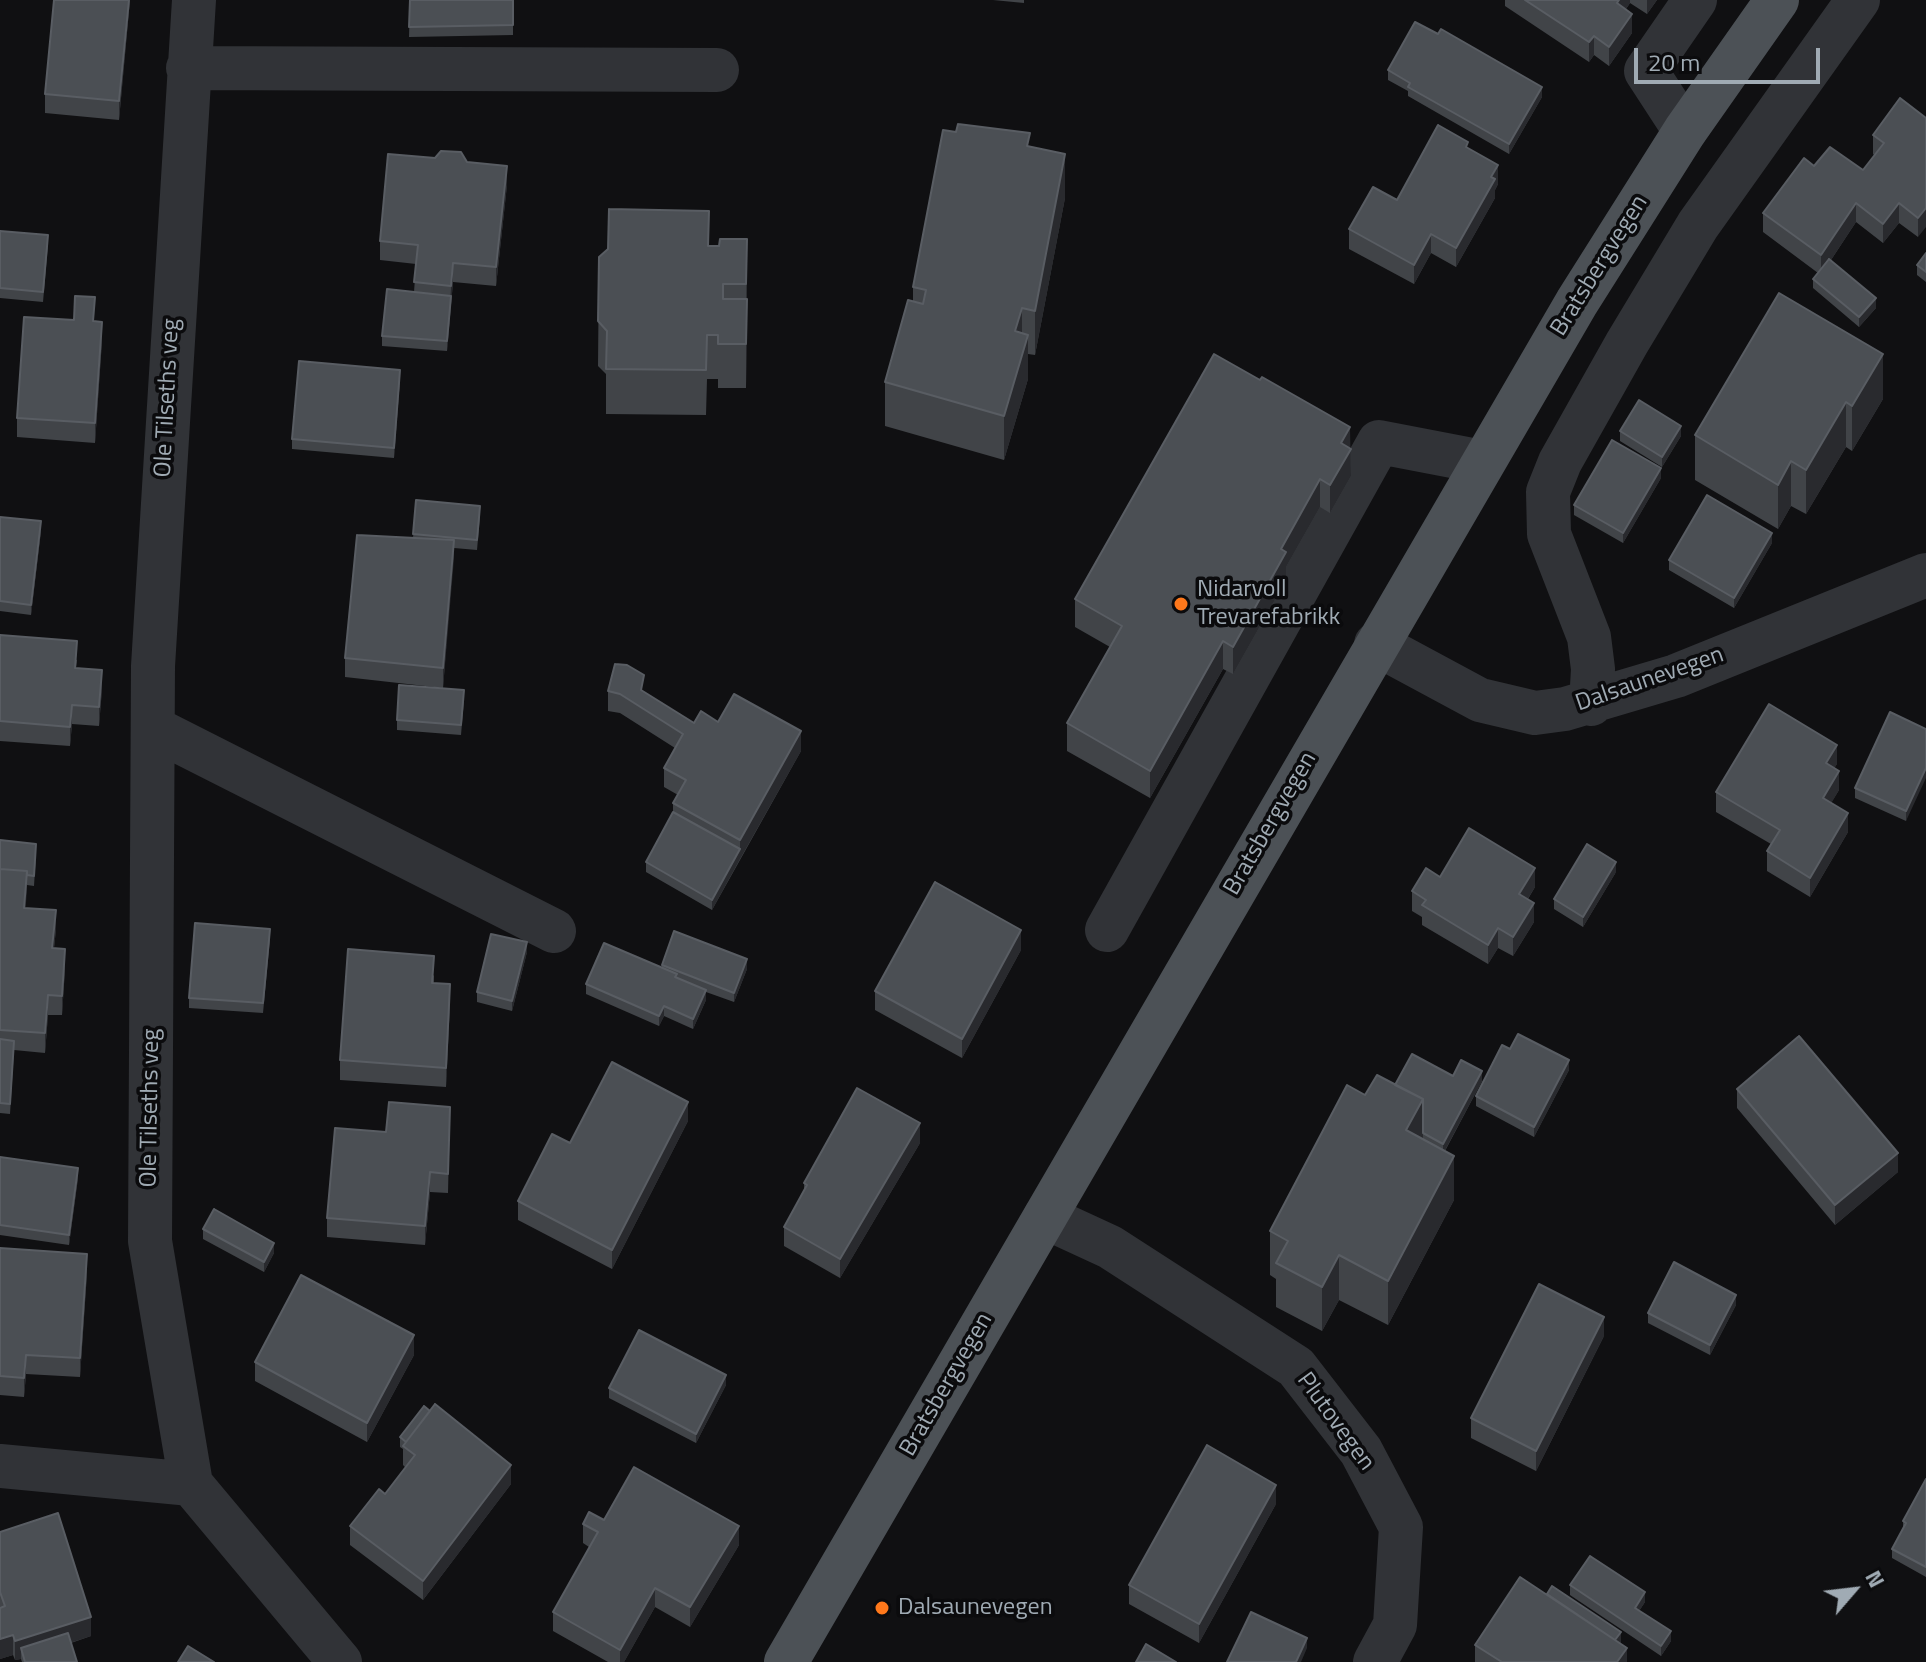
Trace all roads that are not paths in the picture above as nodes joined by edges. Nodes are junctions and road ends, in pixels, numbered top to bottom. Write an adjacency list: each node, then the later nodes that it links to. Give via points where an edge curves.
1 (194, 0): 5 (street, Ole Tilseths veg)
2 (1695, 0): 7 (street, via 1646,71)
3 (1777, 0): 7 (main road, Bratsbergvegen)
4 (1858, 0): 11 (street, via 1698,225 1560,462 1548,492 1549,534 1589,637)
5 (188, 68): 6 (street); 12 (street, Ole Tilseths veg, via 153,666)
6 (717, 70)
7 (1685, 131): 8 (main road, Bratsbergvegen)
8 (1483, 462): 10 (main road, Bratsbergvegen); 13 (street, via 1379,442)
9 (1926, 575): 11 (street, Dalsaunevegen, via 1676,676)
10 (1376, 644): 11 (street, Dalsaunevegen, via 1506,709 1535,713); 15 (main road, Bratsbergvegen)
11 (1591, 704)
12 (155, 729): 14 (street); 17 (street, Ole Tilseths veg, via 150,1241)
13 (1107, 930)
14 (554, 931)
15 (1045, 1217): 19 (main road, Bratsbergvegen); 20 (street, Plutovegen, via 1110,1247 1296,1367 1361,1451 1401,1527 1395,1625)
16 (0, 1466): 17 (street)
17 (191, 1484): 18 (street)
18 (340, 1662)
19 (786, 1662)
20 (1375, 1662)

